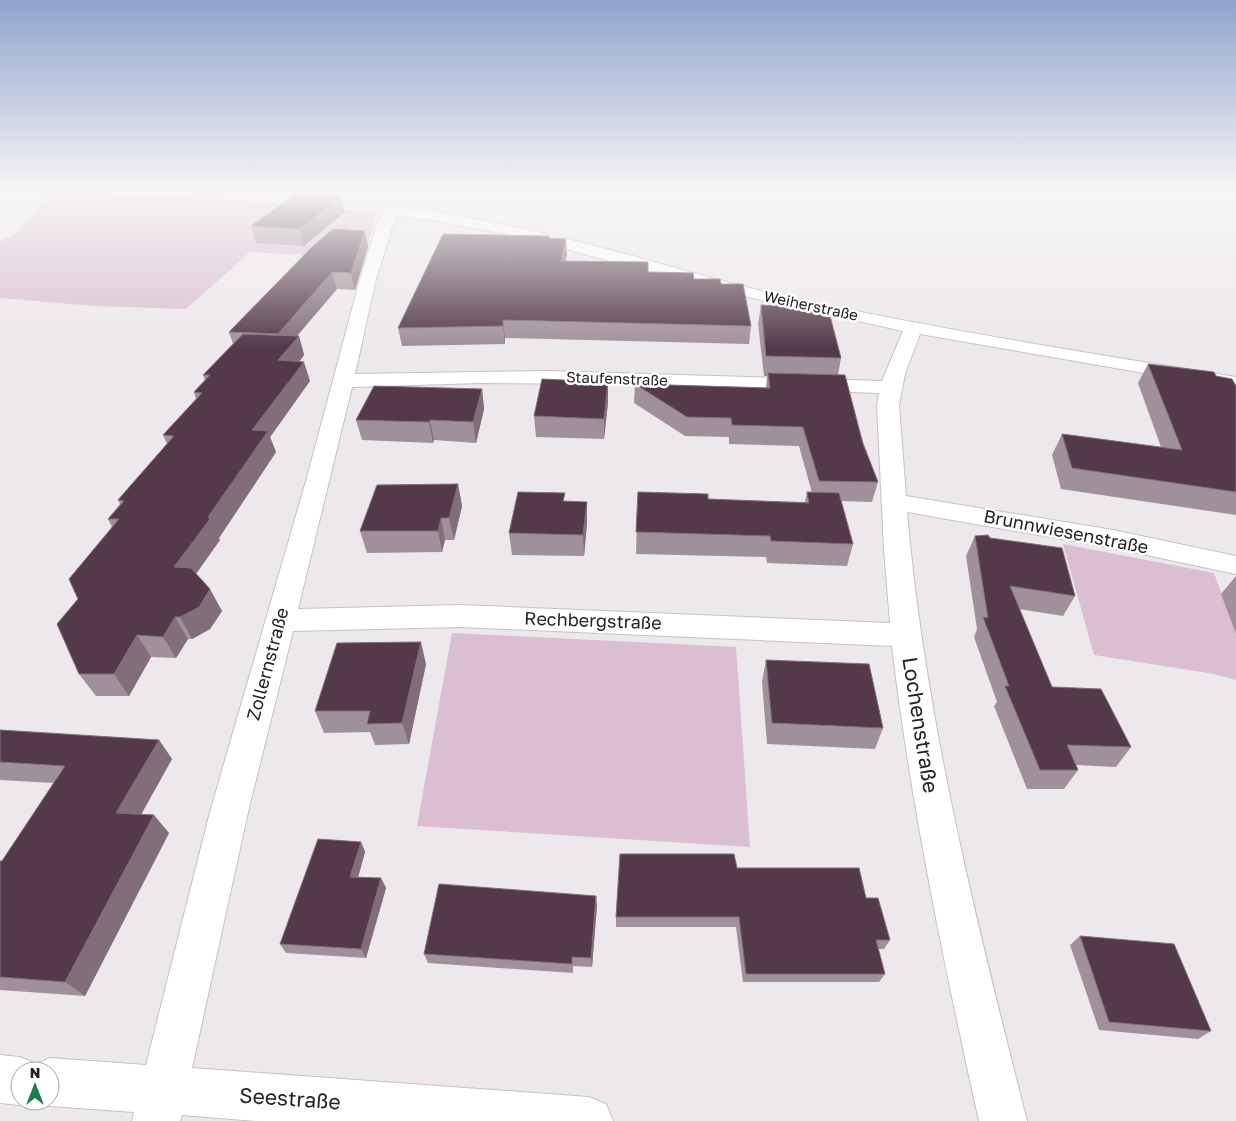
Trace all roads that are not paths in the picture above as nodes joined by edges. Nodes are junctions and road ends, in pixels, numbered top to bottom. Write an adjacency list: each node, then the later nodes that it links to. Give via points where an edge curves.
1 (379, 243): 4 (street, Zollernstraße)
2 (560, 243): 3 (street, Weiherstraße, via 710,284)
3 (914, 327): 5 (street, Weiherstraße); 6 (street, Lochenstraße, via 894,371)
4 (344, 381): 6 (street, Staufenstraße, via 513,376); 9 (street, Zollernstraße)
5 (1236, 383)
6 (890, 388): 7 (street, Lochenstraße, via 888,405)
7 (895, 502): 8 (street, Brunnwiesenstraße, via 1104,538); 10 (street, Lochenstraße)
8 (1236, 565)
9 (280, 620): 10 (street, Rechbergstraße, via 460,616); 12 (street, Zollernstraße)
10 (906, 635): 14 (street, Lochenstraße, via 934,817 960,944)
11 (60, 1084): 12 (street, Seestraße)
12 (160, 1105): 13 (street, Seestraße)
13 (589, 1121)
14 (1003, 1121)

